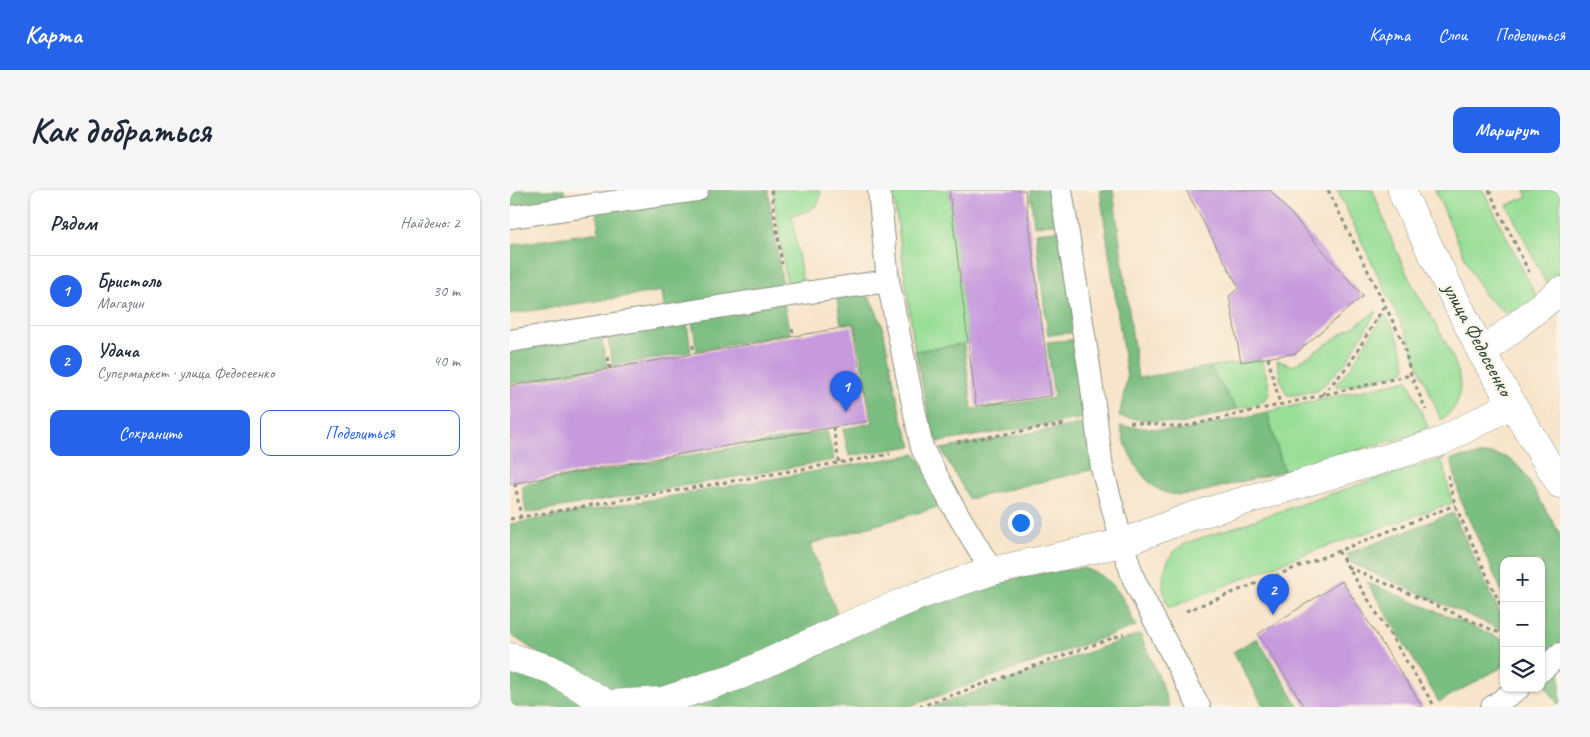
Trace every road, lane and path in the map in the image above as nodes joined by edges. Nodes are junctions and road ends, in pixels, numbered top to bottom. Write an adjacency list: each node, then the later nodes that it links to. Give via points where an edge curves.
1 (698, 190): 7 (lane)
2 (878, 190): 8 (lane)
3 (1061, 190): 23 (lane, via 1102,468)
4 (1328, 190): 10 (path)
5 (1402, 190): 12 (street, улица Федосеенко)
6 (1489, 190): 9 (path)
7 (510, 217)
8 (888, 281): 11 (lane); 26 (lane, via 922,448)
9 (1552, 297): 12 (street)
10 (1385, 306): 14 (path, via 1349,365); 18 (path, via 1403,342 1411,375)
11 (510, 341)
12 (1482, 353): 16 (street, улица Федосеенко)
13 (1268, 358): 15 (path)
14 (1322, 395)
15 (1280, 404)
16 (1512, 404): 18 (street); 21 (street, улица Федосеенко)
17 (833, 427): 19 (path)
18 (1440, 442): 23 (street, via 1190,516); 27 (path, via 1455,505)
19 (839, 462)
20 (515, 483): 22 (path)
21 (1560, 484)
22 (521, 518)
23 (1122, 543): 26 (street); 34 (lane, via 1134,580)
24 (1338, 551): 25 (path)
25 (1348, 567): 28 (path); 35 (path)
26 (992, 572): 33 (street, via 918,596 741,675 663,702)
27 (1500, 604)
28 (1500, 633)
29 (1560, 654): 31 (lane)
30 (510, 657): 33 (street, via 550,669)
31 (1545, 667)
32 (1513, 692): 36 (lane)
33 (608, 706)
34 (1199, 707)
35 (1435, 707)
36 (1492, 707)

